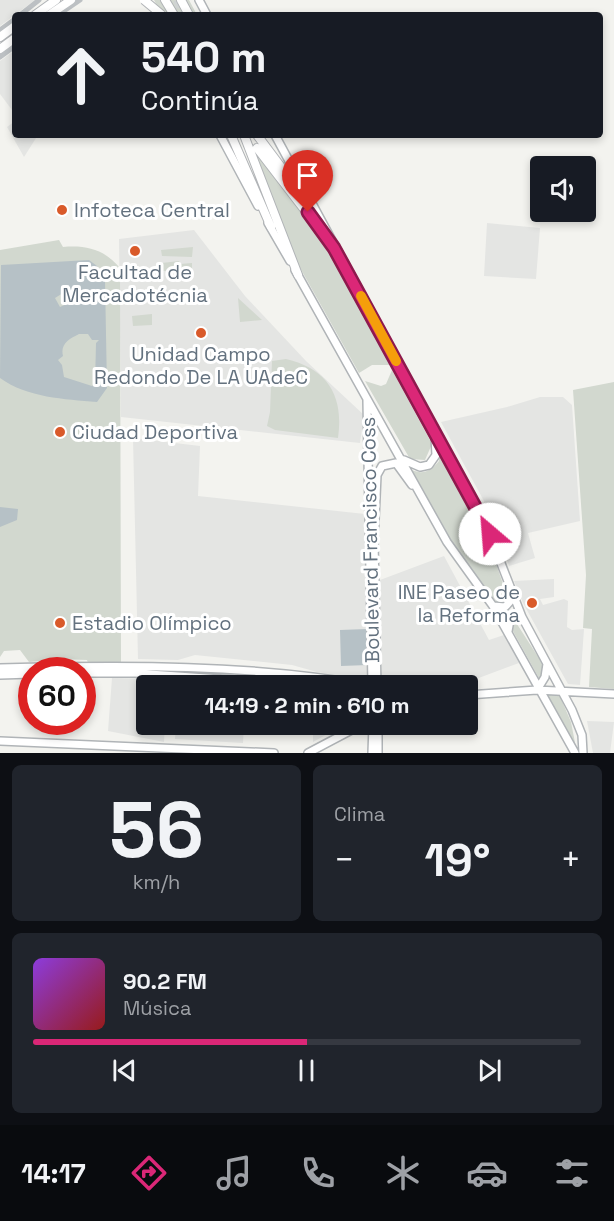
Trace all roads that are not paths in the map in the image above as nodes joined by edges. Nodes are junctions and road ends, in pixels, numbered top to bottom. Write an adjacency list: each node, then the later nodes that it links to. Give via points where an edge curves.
1 (39, 0): 7 (street)
2 (49, 0): 8 (highway)
3 (56, 0): 9 (highway)
4 (71, 0): 10 (highway)
5 (80, 0): 11 (street)
6 (145, 0): 12 (highway, bridge)
7 (24, 12)
8 (33, 12)
9 (39, 12)
10 (53, 12)
11 (62, 12)
12 (159, 12)
13 (222, 138): 20 (main road)
14 (226, 138): 20 (highway)
15 (232, 138): 22 (highway)
16 (245, 138): 24 (highway)
17 (261, 138): 21 (highway)
18 (277, 138): 21 (main road)
19 (257, 148): 23 (highway)
20 (250, 190): 22 (main road)
21 (314, 211): 23 (main road)
22 (271, 228): 24 (main road)
23 (334, 248): 26 (main road)
24 (298, 275): 25 (main road)
25 (366, 394): 27 (main road); 40 (main road, Boulevard Francisco Coss, via 370,424)
26 (435, 432): 27 (main road, via 436,455 429,465 420,467); 29 (main road, via 486,525)
27 (402, 459): 28 (main road)
28 (418, 490): 30 (main road, via 447,542); 41 (main road, Boulevard Francisco Coss, via 396,464 382,466 377,475)
29 (514, 597): 30 (main road, via 505,607); 31 (main road)
30 (493, 606): 32 (main road)
31 (522, 617): 32 (main road, via 510,620); 33 (main road)
32 (508, 633): 42 (main road)
33 (547, 662): 42 (main road, via 547,674); 43 (main road)
34 (0, 668): 39 (main road, via 172,667)
35 (96, 674): 38 (main road)
36 (0, 675): 37 (main road)
37 (18, 675)
38 (168, 675)
39 (297, 675)
40 (374, 675)
41 (374, 675)
42 (537, 690): 43 (main road); 44 (main road); 54 (main road)
43 (562, 690): 45 (main road); 55 (main road, via 582,735)
44 (478, 694)
45 (614, 694)
46 (342, 735): 51 (main road)
47 (373, 735): 52 (main road)
48 (378, 735): 53 (main road)
49 (0, 741): 50 (main road)
50 (274, 753)
51 (308, 753)
52 (372, 753)
53 (378, 753)
54 (575, 753)
55 (583, 753)

